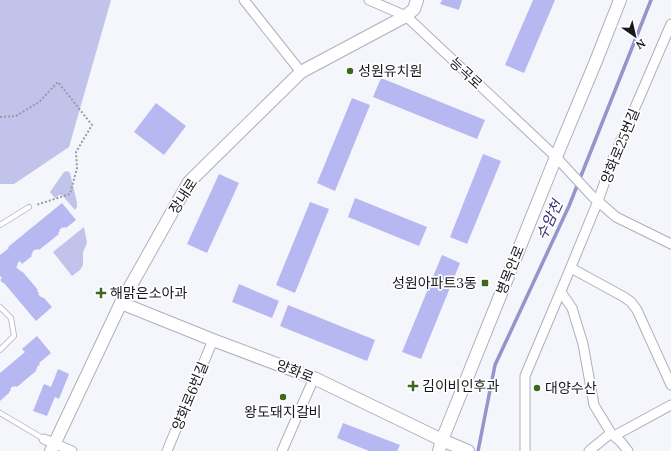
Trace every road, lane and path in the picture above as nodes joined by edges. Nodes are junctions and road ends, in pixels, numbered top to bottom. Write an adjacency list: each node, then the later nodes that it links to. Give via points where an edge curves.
1 (244, 0): 7 (street)
2 (369, 0): 5 (street, 능곡로)
3 (417, 0): 5 (street, 장내로, via 414,9)
4 (620, 0): 9 (street, 병목안로)
5 (406, 16): 7 (street, 장내로); 9 (street, 능곡로)
6 (671, 24): 10 (street, 양화로25번길)
7 (302, 72): 16 (street, 장내로, via 189,182)
8 (0, 117): 11 (path, via 16,116 39,102 58,82 92,125 76,152 77,168 70,194)
9 (556, 157): 10 (street, 능곡로); 26 (street, 병목안로)
10 (595, 199): 13 (street, 능곡로, via 616,217); 14 (street, 양화로25번길)
11 (28, 207): 12 (lane)
12 (0, 225)
13 (671, 244)
14 (571, 268): 15 (street, 양화로25번길); 21 (street, via 631,302 643,322)
15 (561, 292): 24 (street, via 572,308 583,344 594,405); 31 (street, 양화로25번길, via 525,376)
16 (121, 303): 18 (street, 양화로); 25 (street, 장내로)
17 (0, 307): 19 (lane, via 11,318 14,336)
18 (213, 340): 20 (street, 양화로); 29 (street, 양화로6번길)
19 (0, 350)
20 (314, 378): 26 (street, 양화로); 30 (street)
21 (671, 385)
22 (671, 405): 24 (street)
23 (0, 414): 25 (lane)
24 (613, 435): 32 (street); 33 (street)
25 (50, 444): 28 (street)
26 (440, 445): 27 (street, 양화로)
27 (466, 450)
28 (72, 451)
29 (167, 451)
30 (282, 451)
31 (525, 451)
32 (589, 451)
33 (628, 451)

